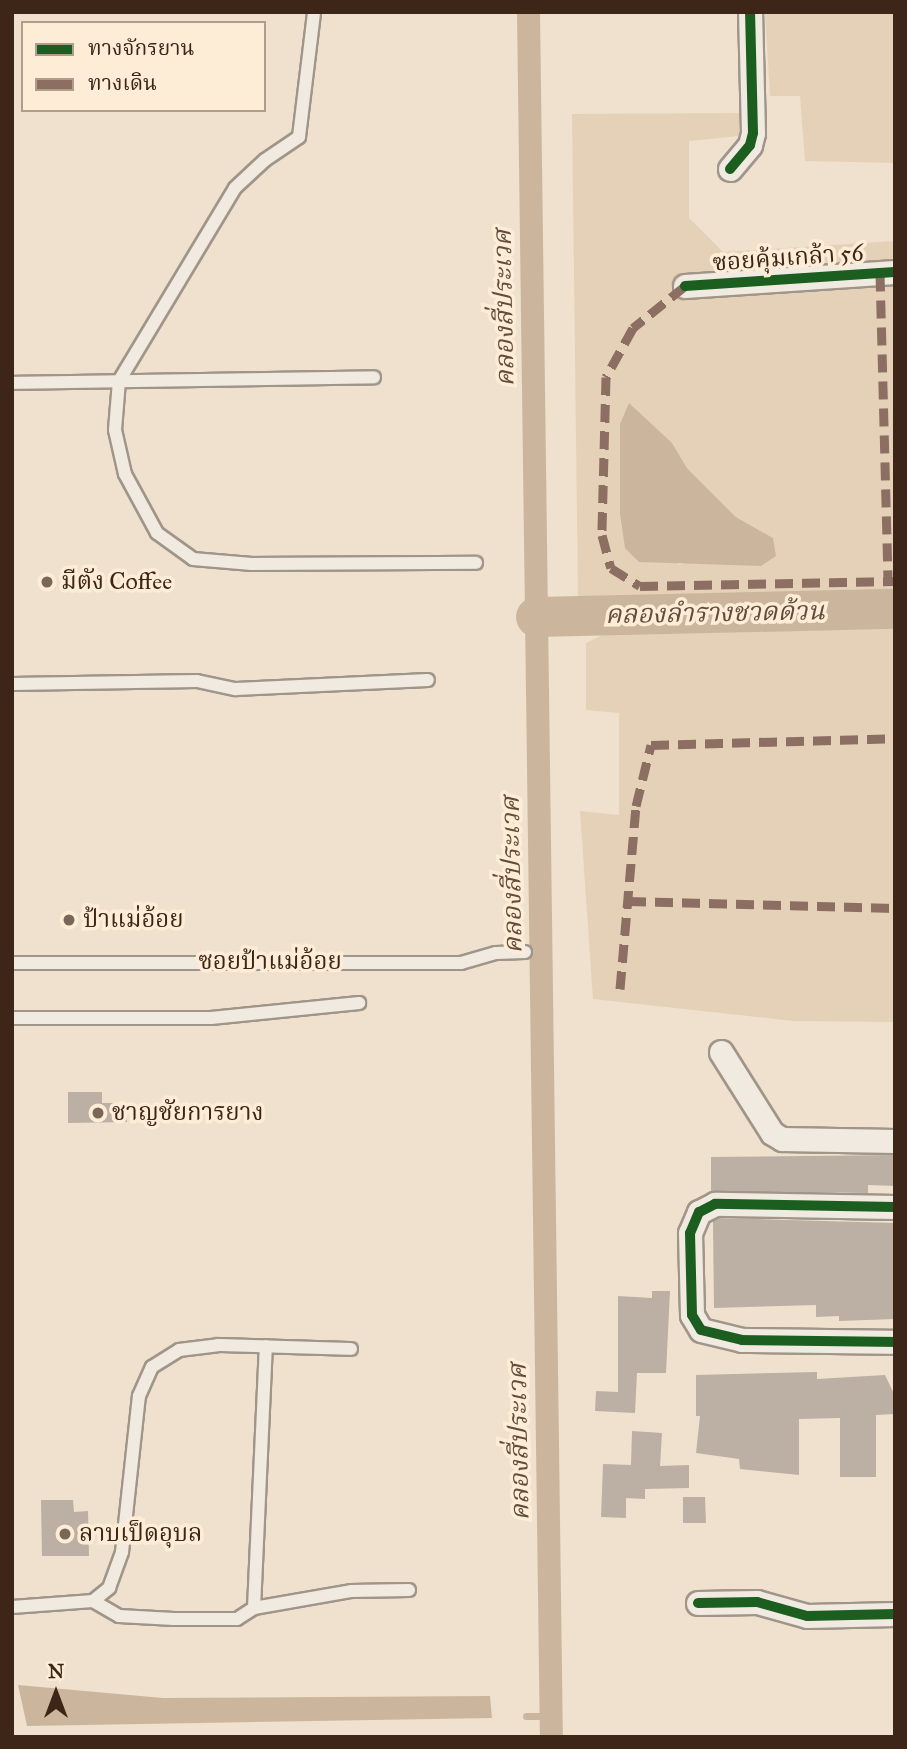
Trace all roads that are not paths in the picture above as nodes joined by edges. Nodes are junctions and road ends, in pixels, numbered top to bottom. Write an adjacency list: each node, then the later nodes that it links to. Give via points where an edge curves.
1 (750, 12): 3 (street, via 753,133 750,145)
2 (314, 13): 7 (lane, via 299,137 235,188)
3 (730, 169)
4 (895, 272): 5 (street, ซอยคุ้มเกล้า 56)
5 (685, 286)
6 (374, 377): 7 (lane)
7 (118, 382): 8 (lane); 9 (lane, via 114,430 125,474 157,533 193,559 252,564)
8 (12, 383)
9 (476, 563)
10 (428, 680): 11 (lane, via 236,689 197,681)
11 (12, 684)
12 (525, 952): 13 (lane, ซอยป้าแม่อ้อย, via 496,953 461,963)
13 (12, 963)
14 (359, 1003): 15 (lane, via 211,1018)
15 (12, 1018)
16 (721, 1052): 17 (street, via 772,1133 782,1139)
17 (895, 1141)
18 (895, 1208): 19 (street, via 715,1204 699,1212 690,1233 692,1315 702,1331 742,1340)
19 (895, 1342)
20 (266, 1346): 21 (lane); 23 (lane, via 179,1350 152,1367 139,1396 122,1552 109,1588); 26 (lane)
21 (351, 1349)
22 (410, 1590): 26 (lane, via 351,1591)
23 (93, 1601): 25 (lane); 26 (lane, via 119,1616 174,1619 237,1619)
24 (698, 1603): 27 (street, via 757,1602 807,1616)
25 (12, 1607)
26 (254, 1608)
27 (895, 1614)

